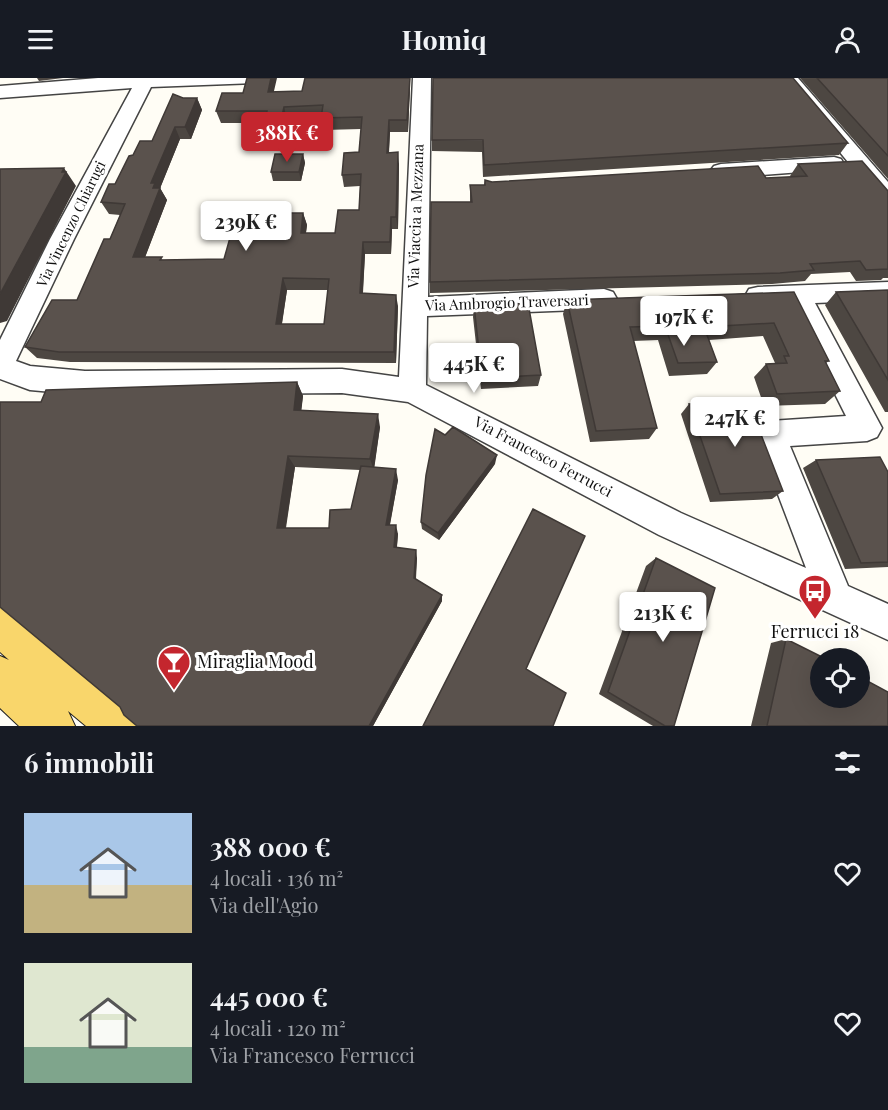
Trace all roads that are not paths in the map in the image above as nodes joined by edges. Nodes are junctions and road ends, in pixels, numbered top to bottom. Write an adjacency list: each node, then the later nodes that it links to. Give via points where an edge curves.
1 (258, 78): 4 (street)
2 (422, 78): 15 (street, Via Viaccia a Mezzana)
3 (788, 78): 8 (street)
4 (140, 82): 5 (street); 16 (street, Via Vincenzo Chiarugi, via 136,100)
5 (23, 90): 6 (street); 7 (street)
6 (0, 92)
7 (0, 104)
8 (860, 163): 9 (street); 10 (street)
9 (703, 172)
10 (888, 196)
11 (888, 291): 12 (street)
12 (798, 295): 13 (street); 18 (street, via 867,428 770,434)
13 (738, 296)
14 (622, 299): 15 (street, Via Ambrogio Traversari)
15 (414, 307): 17 (street, Via Viaccia a Mezzana)
16 (0, 367): 17 (street, Via Francesco Ferrucci, via 30,378 85,383 342,381)
17 (411, 391): 18 (street, Via Francesco Ferrucci, via 670,524)
18 (836, 600): 19 (street, Via Francesco Ferrucci)
19 (888, 622)
20 (0, 625): 23 (main road)
21 (0, 678): 22 (main road)
22 (52, 726)
23 (120, 726)

